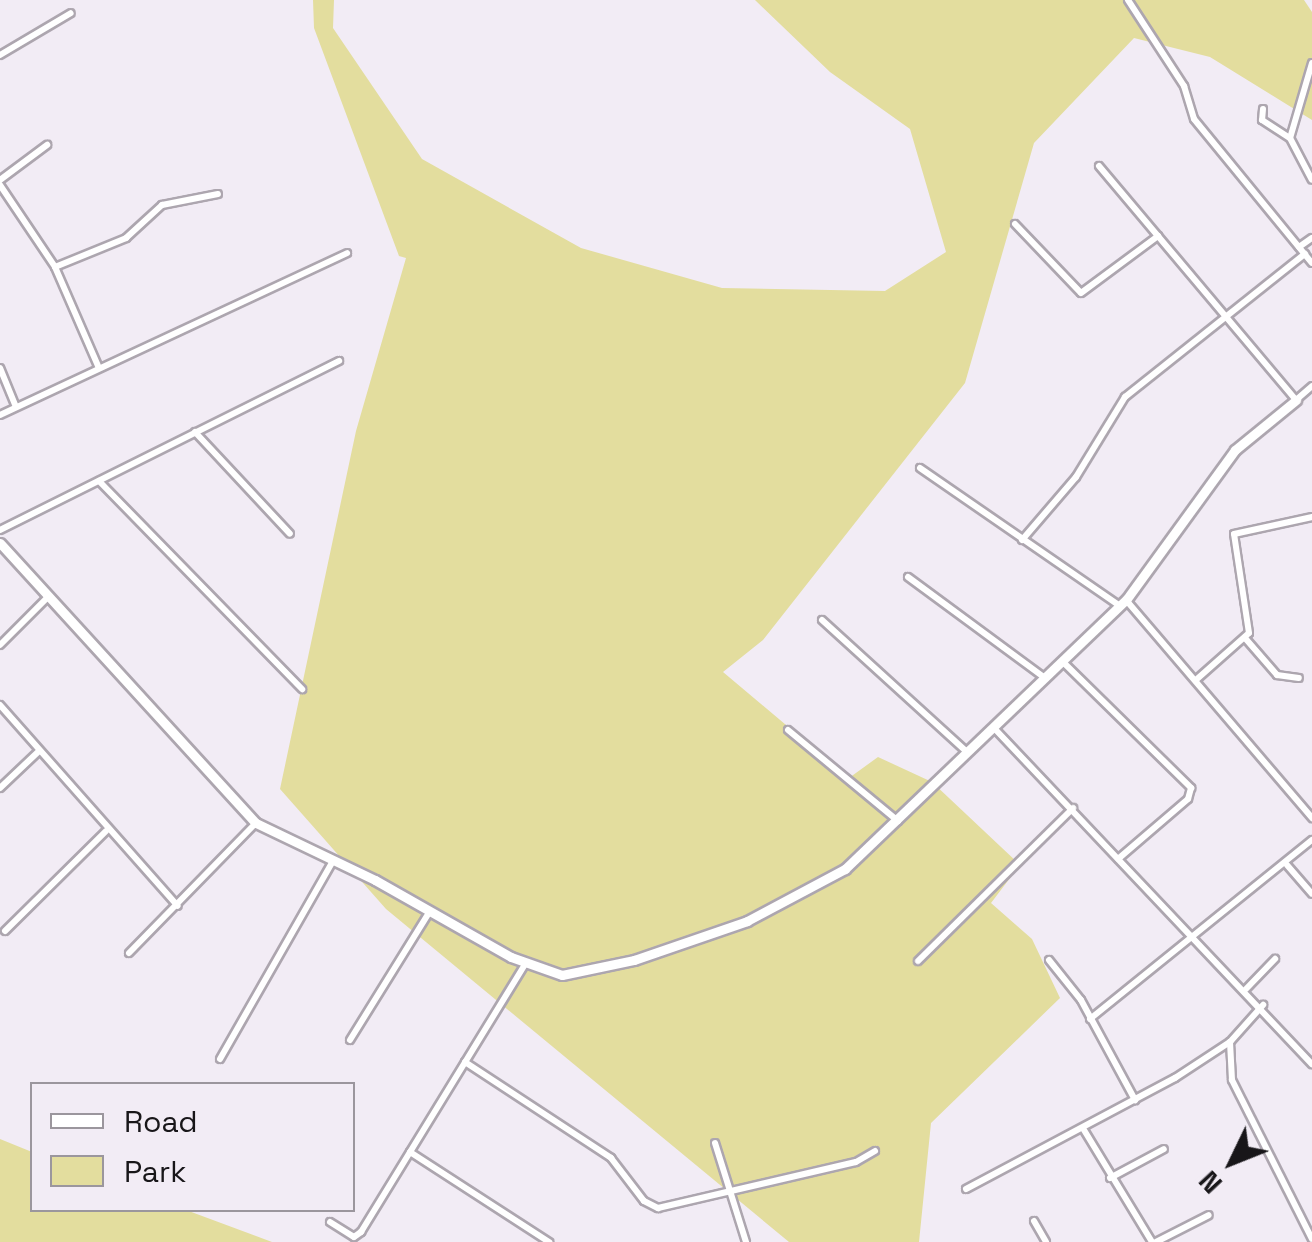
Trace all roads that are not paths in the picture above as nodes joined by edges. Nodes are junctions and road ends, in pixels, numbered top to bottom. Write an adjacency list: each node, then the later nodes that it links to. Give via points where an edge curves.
1 (1128, 0): 15 (street, via 1184,86 1194,118)
2 (70, 13): 3 (street)
3 (0, 56)
4 (1312, 62): 6 (street)
5 (1262, 109): 6 (street, via 1262,120)
6 (1290, 138): 9 (street)
7 (47, 144): 10 (street)
8 (1099, 166): 13 (street)
9 (1312, 180)
10 (0, 182): 19 (street)
11 (218, 194): 19 (street, via 162,205 126,238)
12 (1015, 224): 13 (street, via 1082,293)
13 (1158, 236): 20 (street)
14 (1312, 238): 15 (street)
15 (1299, 247): 17 (street)
16 (347, 253): 22 (street)
17 (1305, 254): 18 (street); 20 (street)
18 (1312, 263)
19 (55, 267): 22 (street)
20 (1225, 316): 25 (street); 34 (street, via 1124,397 1076,477)
21 (339, 361): 28 (street)
22 (98, 366): 26 (street)
23 (0, 368): 26 (street)
24 (1312, 386): 25 (street)
25 (1296, 400): 38 (street, via 1235,450)
26 (16, 407): 27 (street)
27 (0, 414)
28 (196, 432): 30 (street); 33 (street)
29 (920, 468): 34 (street)
30 (100, 480): 32 (street); 46 (street)
31 (1312, 517): 40 (street, via 1234,534 1250,627)
32 (0, 530)
33 (290, 534)
34 (1022, 540): 38 (street)
35 (0, 544): 37 (street)
36 (908, 577): 43 (street)
37 (48, 596): 41 (street); 56 (street)
38 (1123, 603): 42 (street); 45 (street)
39 (822, 620): 51 (street)
40 (1245, 638): 44 (street, via 1277,675); 45 (street)
41 (0, 646)
42 (1063, 662): 43 (street); 59 (street, via 1191,788 1188,799)
43 (1046, 678): 48 (street)
44 (1299, 678)
45 (1197, 679): 54 (street)
46 (302, 690)
47 (0, 705): 50 (street)
48 (994, 728): 51 (street); 53 (street)
49 (788, 730): 55 (street)
50 (38, 752): 52 (street); 57 (street)
51 (968, 753): 55 (street)
52 (0, 788)
53 (1073, 808): 59 (street); 68 (street)
54 (1312, 818)
55 (899, 822): 71 (street, via 845,870 747,922 594,970 562,975)
56 (256, 823): 60 (street); 63 (street)
57 (106, 831): 63 (street); 65 (street)
58 (1312, 840): 61 (street)
59 (1118, 859): 66 (street)
60 (333, 860): 64 (street); 77 (street)
61 (1287, 865): 62 (street); 66 (street)
62 (1312, 894)
63 (178, 906): 67 (street)
64 (431, 910): 71 (street); 75 (street)
65 (5, 931)
66 (1191, 934): 72 (street); 74 (street)
67 (129, 953)
68 (918, 960)
69 (1049, 960): 74 (street)
70 (1275, 960): 72 (street)
71 (525, 964): 78 (street)
72 (1246, 989): 73 (street)
73 (1263, 1005): 76 (street); 79 (street)
74 (1090, 1019): 80 (street)
75 (350, 1040)
76 (1230, 1042): 80 (street); 92 (street, via 1232,1080)
77 (220, 1058)
78 (465, 1062): 85 (street); 88 (street, via 611,1158 651,1205)
79 (1312, 1064)
80 (1135, 1100): 81 (street)
81 (1084, 1130): 86 (street); 87 (street)
82 (716, 1143): 88 (street)
83 (1164, 1149): 86 (street)
84 (875, 1151): 88 (street, via 856,1162)
85 (410, 1152): 91 (street, via 358,1236); 93 (street)
86 (1110, 1178): 96 (street)
87 (966, 1189)
88 (734, 1193): 94 (street)
89 (1208, 1214): 96 (street)
90 (1034, 1221): 95 (street)
91 (330, 1222)
92 (1312, 1239)
93 (549, 1242)
94 (746, 1242)
95 (1046, 1242)
96 (1154, 1242)

